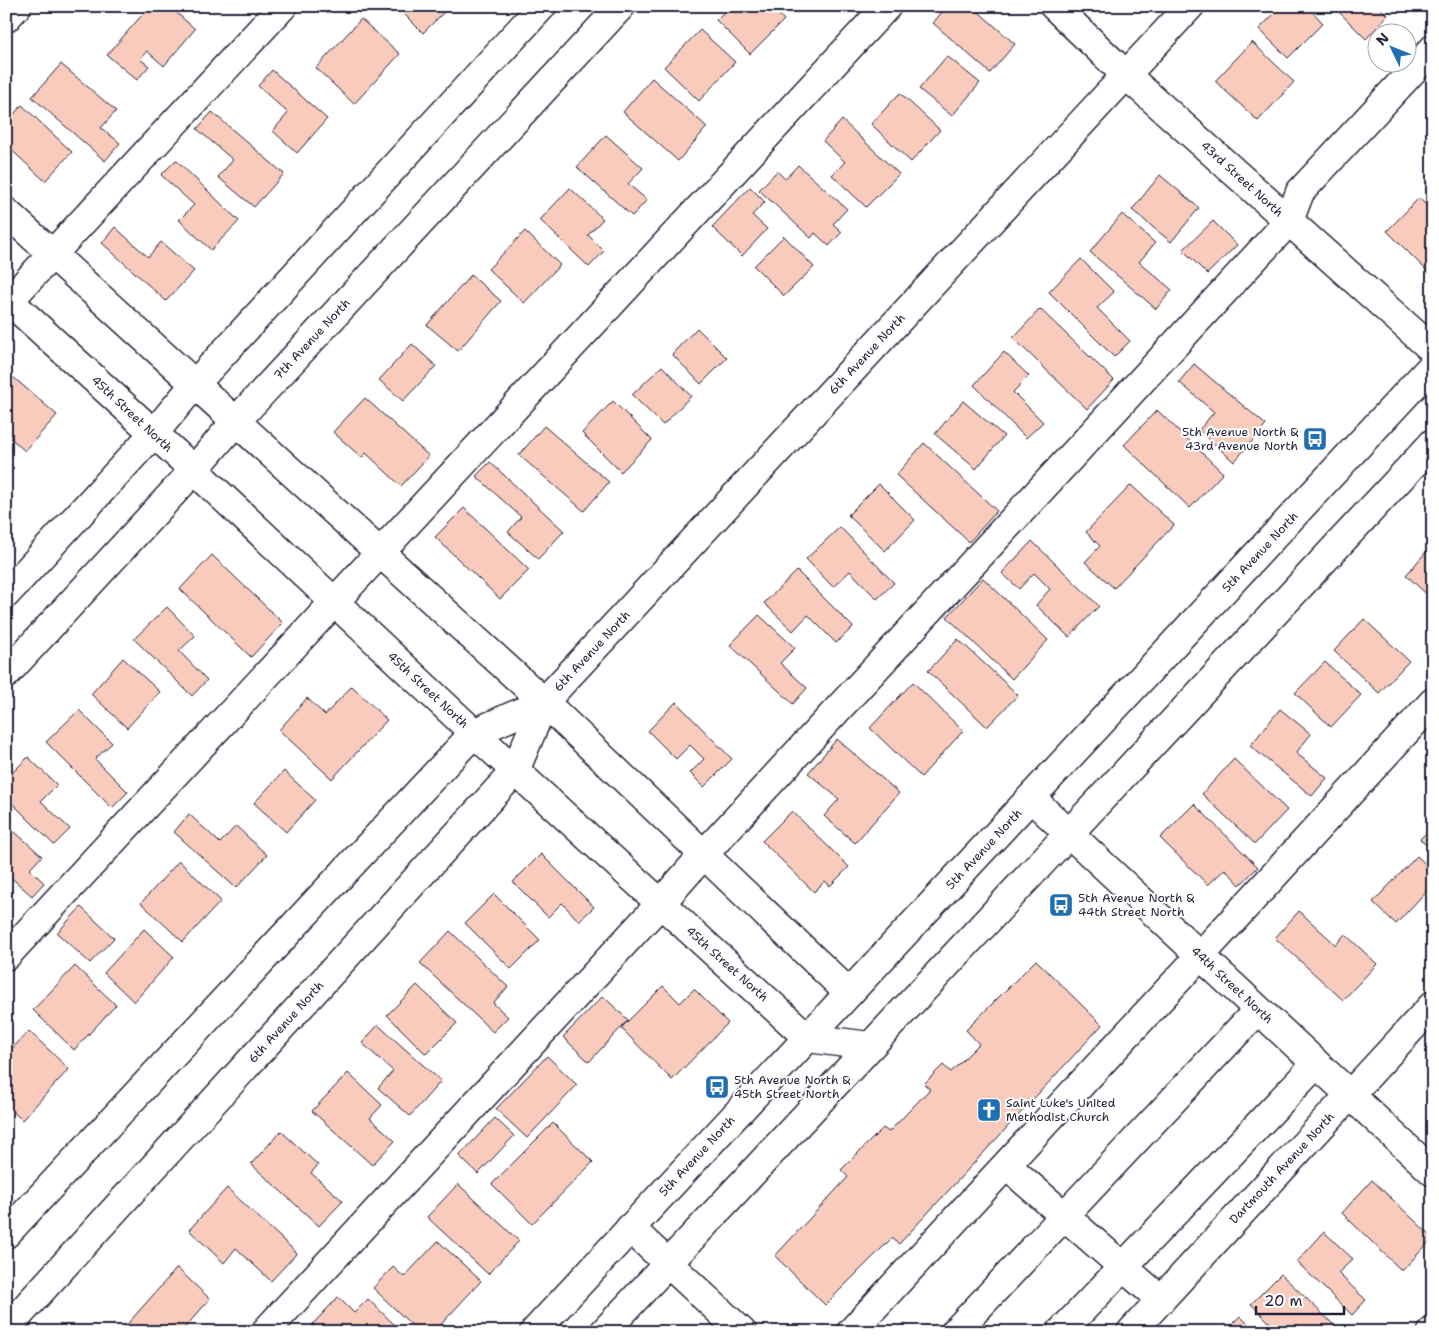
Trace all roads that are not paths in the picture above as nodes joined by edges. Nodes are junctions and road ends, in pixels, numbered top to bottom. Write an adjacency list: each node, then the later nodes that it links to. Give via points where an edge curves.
1 (17, 6): 8 (street)
2 (283, 6): 13 (street)
3 (542, 6): 17 (street)
4 (621, 6): 18 (street, 7th Avenue North)
5 (887, 6): 22 (street)
6 (1054, 6): 10 (street, 43rd Street North)
7 (1190, 6): 10 (street, 6th Avenue North)
8 (6, 18)
9 (1433, 49): 12 (street, via 1300,192)
10 (1126, 75): 12 (street, 43rd Street North); 26 (street, 6th Avenue North)
11 (6, 212): 13 (street)
12 (1289, 221): 15 (street, 43rd Street North); 32 (street)
13 (52, 254): 14 (street); 17 (street)
14 (7, 301): 19 (street, 45th Street North)
15 (1433, 350)
16 (1433, 365): 30 (street, 5th Avenue North)
17 (195, 384): 18 (street); 19 (street)
18 (236, 421): 21 (street, 7th Avenue North); 22 (street)
19 (154, 434): 21 (street, 45th Street North); 23 (street)
20 (1433, 443): 31 (street)
21 (194, 470): 24 (street, 45th Street North); 25 (street, 7th Avenue North)
22 (380, 553): 24 (street); 26 (street)
23 (6, 594)
24 (334, 602): 28 (street, 45th Street North); 34 (street)
25 (6, 674)
26 (544, 702): 28 (street, 6th Avenue North); 29 (street, 6th Avenue North); 32 (street)
27 (1433, 702): 35 (street)
28 (474, 733): 29 (street, 45th Street North); 47 (street, 6th Avenue North)
29 (515, 771): 33 (street, 45th Street North); 51 (street, 6th Avenue North)
30 (1031, 798): 31 (street, 44th Street North); 36 (street, 5th Avenue North)
31 (1069, 835): 35 (street, 44th Street North); 40 (street)
32 (704, 854): 33 (street); 36 (street)
33 (660, 904): 39 (street, 45th Street North); 52 (street)
34 (6, 956)
35 (1200, 956): 38 (street, 44th Street North); 43 (street)
36 (849, 993): 39 (street, 5th Avenue North)
37 (1433, 1005): 42 (street, Dartmouth Avenue North)
38 (1258, 1010): 41 (street, 44th Street North); 45 (street)
39 (808, 1038): 40 (street); 46 (street, 5th Avenue North)
40 (869, 1046): 48 (street)
41 (1316, 1064): 42 (street, 44th Street North); 49 (street)
42 (1350, 1095): 44 (street, 44th Street North); 50 (street, Dartmouth Avenue North)
43 (1006, 1165): 45 (street); 56 (street)
44 (1433, 1172)
45 (1064, 1216): 49 (street); 57 (street)
46 (630, 1228): 48 (street); 53 (street, 5th Avenue North)
47 (6, 1234)
48 (668, 1263): 54 (street); 55 (street)
49 (1122, 1266): 50 (street); 58 (street)
50 (1161, 1300): 59 (street, Dartmouth Avenue North)
51 (6, 1329)
52 (265, 1332)
53 (534, 1332)
54 (604, 1332)
55 (742, 1332)
56 (851, 1332)
57 (955, 1332)
58 (1061, 1332)
59 (1131, 1332)

